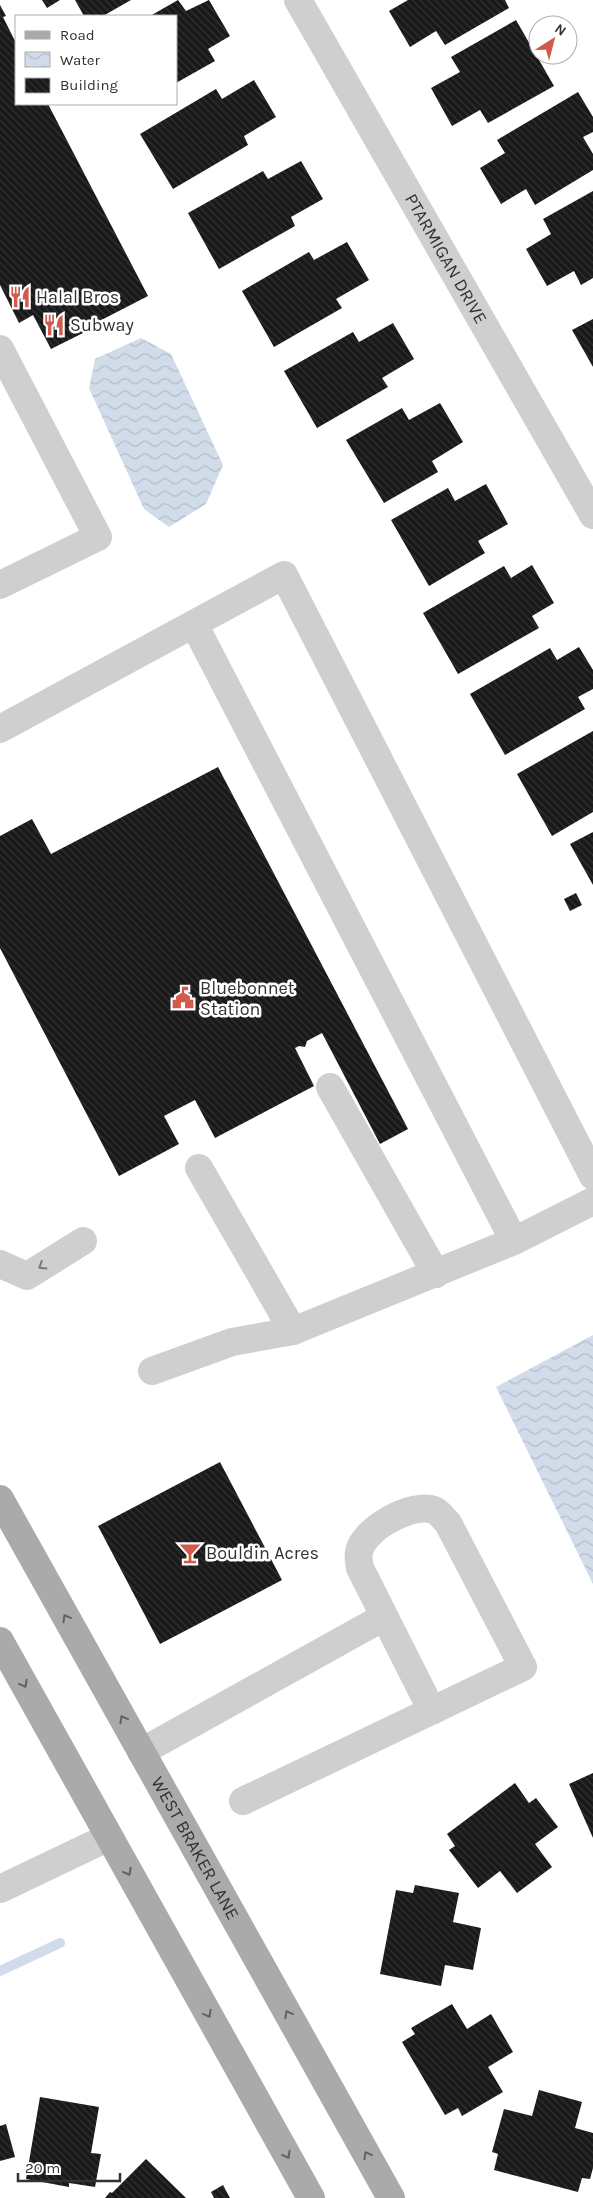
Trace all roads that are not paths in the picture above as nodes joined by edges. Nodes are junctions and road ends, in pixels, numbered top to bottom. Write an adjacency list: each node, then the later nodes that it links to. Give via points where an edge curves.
1 (298, 0): 3 (street, PTARMIGAN DRIVE)
2 (0, 349): 4 (street, via 98,537)
3 (593, 516)
4 (0, 585)
5 (194, 624): 6 (street); 9 (street, via 284,575); 12 (street)
6 (0, 729)
7 (330, 1087): 14 (street)
8 (199, 1168): 15 (street)
9 (593, 1176)
10 (593, 1200): 12 (street)
11 (83, 1241): 13 (street, one-way to 13, via 27,1276)
12 (514, 1241): 14 (street)
13 (0, 1264)
14 (436, 1274): 15 (street)
15 (292, 1331): 16 (street, via 232,1342)
16 (152, 1371)
17 (0, 1499): 21 (main road, WEST BRAKER LANE, one-way to 17)
18 (384, 1616): 20 (street); 20 (street, via 360,1568 359,1552 369,1534 389,1519 419,1507 435,1510 448,1523 523,1667); 21 (street)
19 (0, 1641): 23 (main road, one-way to 23)
20 (432, 1711): 22 (street)
21 (142, 1752): 26 (main road, WEST BRAKER LANE, one-way to 21)
22 (243, 1801)
23 (109, 1837): 24 (street); 25 (main road, one-way to 25)
24 (0, 1889)
25 (311, 2198)
26 (391, 2198)

